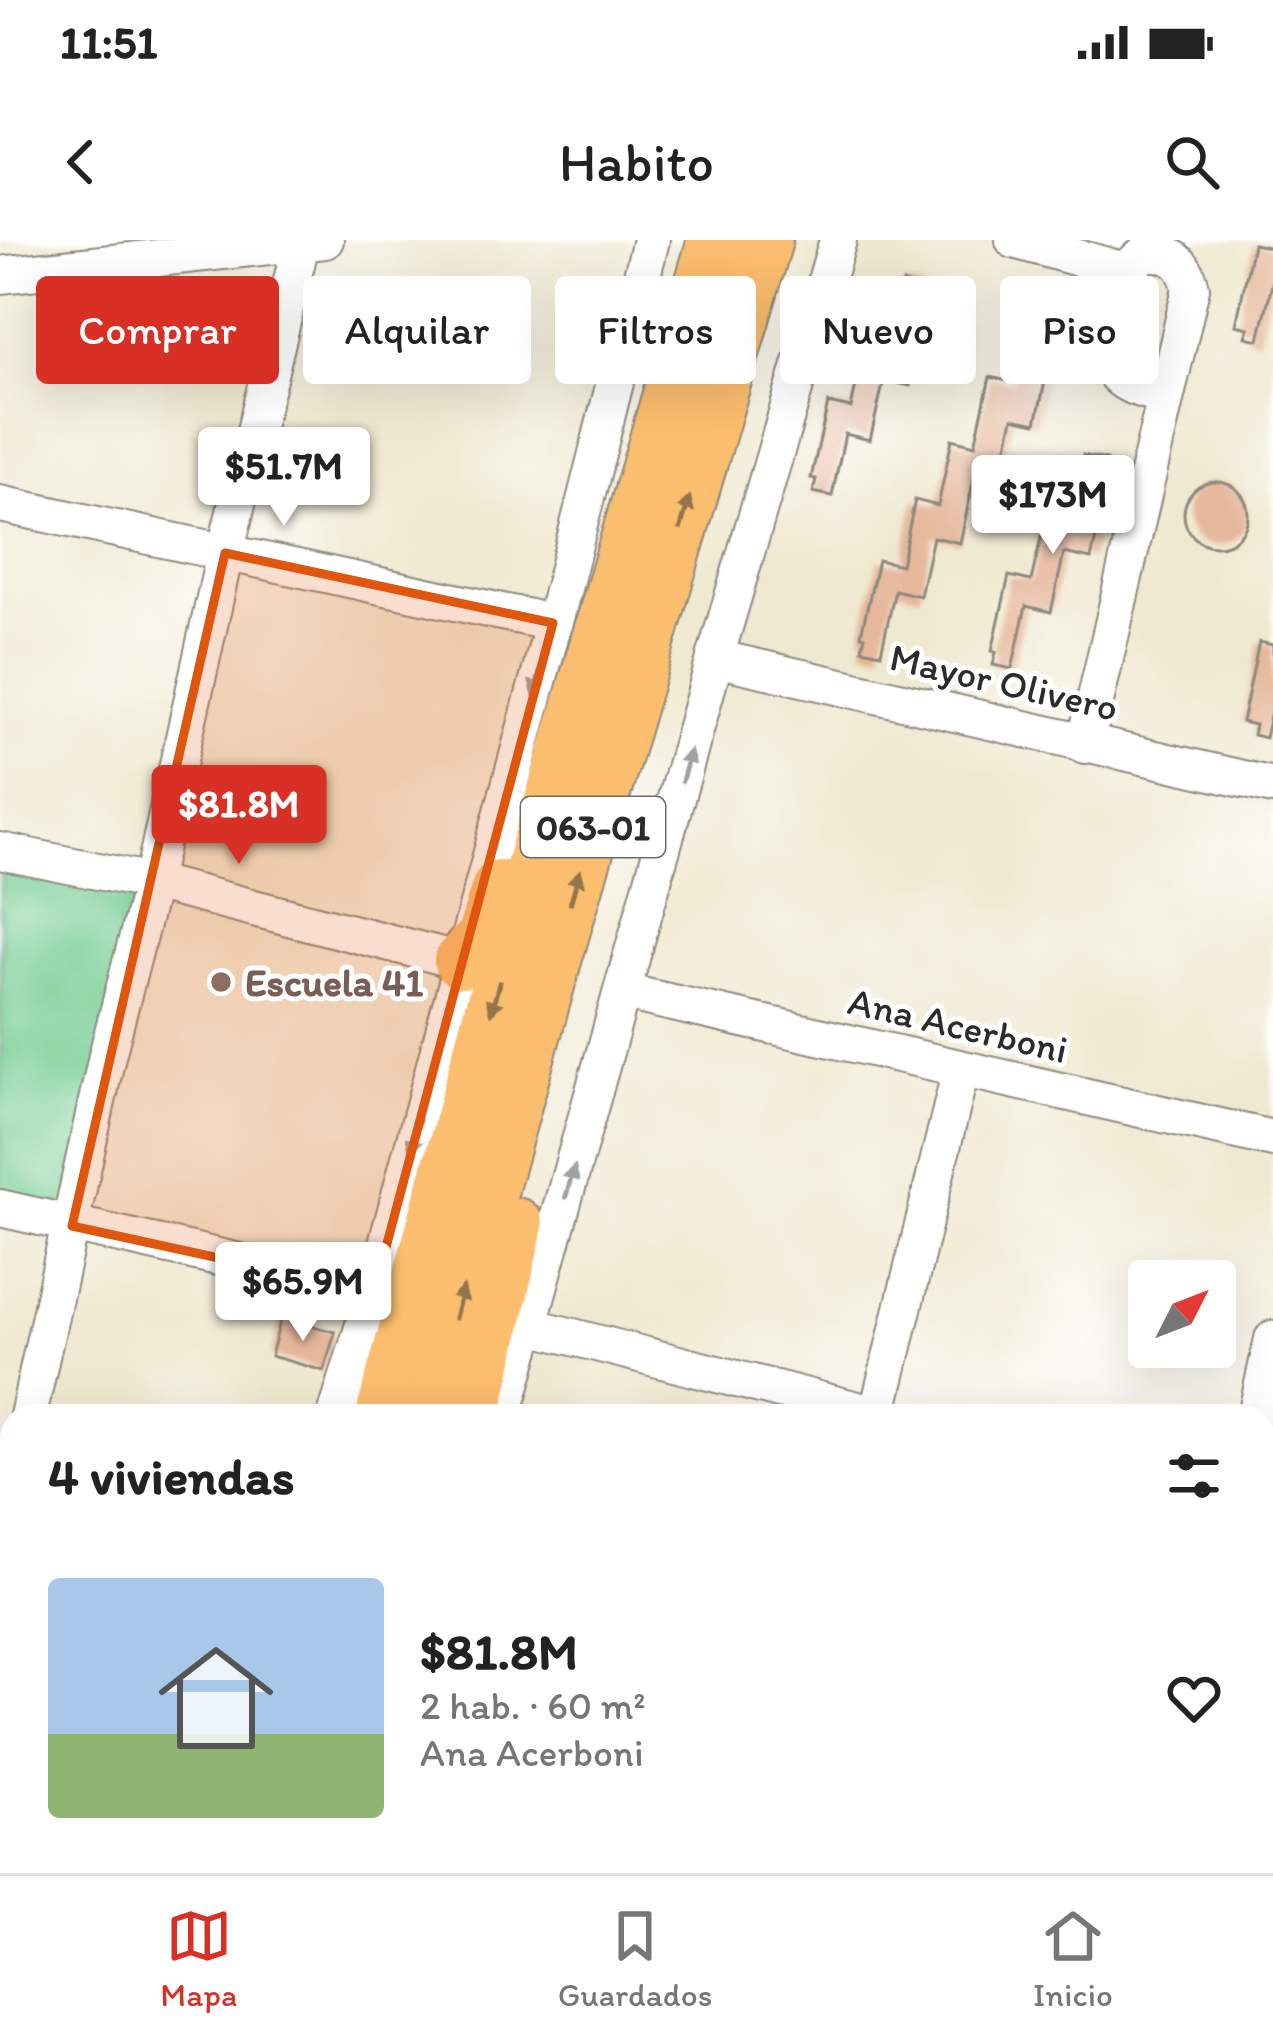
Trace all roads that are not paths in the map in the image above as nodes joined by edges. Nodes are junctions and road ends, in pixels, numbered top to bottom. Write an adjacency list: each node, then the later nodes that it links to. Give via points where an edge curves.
1 (651, 240): 12 (street)
2 (715, 240): 12 (highway, 063-01)
3 (765, 240): 19 (highway, 063-01, one-way to 3)
4 (838, 240): 13 (street)
5 (1014, 240): 7 (street)
6 (310, 241): 8 (street); 11 (street)
7 (1126, 271): 9 (street, via 1109,367 1124,384); 9 (street, via 1146,252 1176,258 1187,271 1191,288)
8 (0, 275)
9 (1164, 395): 14 (street)
10 (0, 504): 11 (street)
11 (224, 553): 12 (street); 17 (street)
12 (574, 638): 18 (highway, one-way to 18, via 483,938); 30 (highway, 063-01, one-way to 30, via 497,990)
13 (715, 658): 14 (street, Mayor Olivero); 20 (street, one-way to 13)
14 (1085, 745): 15 (street, Mayor Olivero)
15 (1273, 786)
16 (0, 851): 17 (street)
17 (152, 882): 18 (street); 24 (street)
18 (461, 961): 25 (street, one-way to 25)
19 (552, 967): 31 (highway, 063-01, one-way to 19); 32 (highway, via 538,1130)
20 (624, 992): 21 (street, Ana Acerboni); 26 (street, one-way to 20)
21 (961, 1070): 22 (street, Ana Acerboni); 35 (street)
22 (1273, 1139)
23 (0, 1208): 24 (street)
24 (72, 1226): 25 (street); 28 (street)
25 (374, 1292): 29 (street)
26 (530, 1326): 33 (street); 34 (street)
27 (1273, 1339): 36 (street)
28 (31, 1404)
29 (340, 1404)
30 (386, 1404)
31 (431, 1404)
32 (476, 1404)
33 (507, 1404)
34 (832, 1404)
35 (881, 1404)
36 (1259, 1404)

